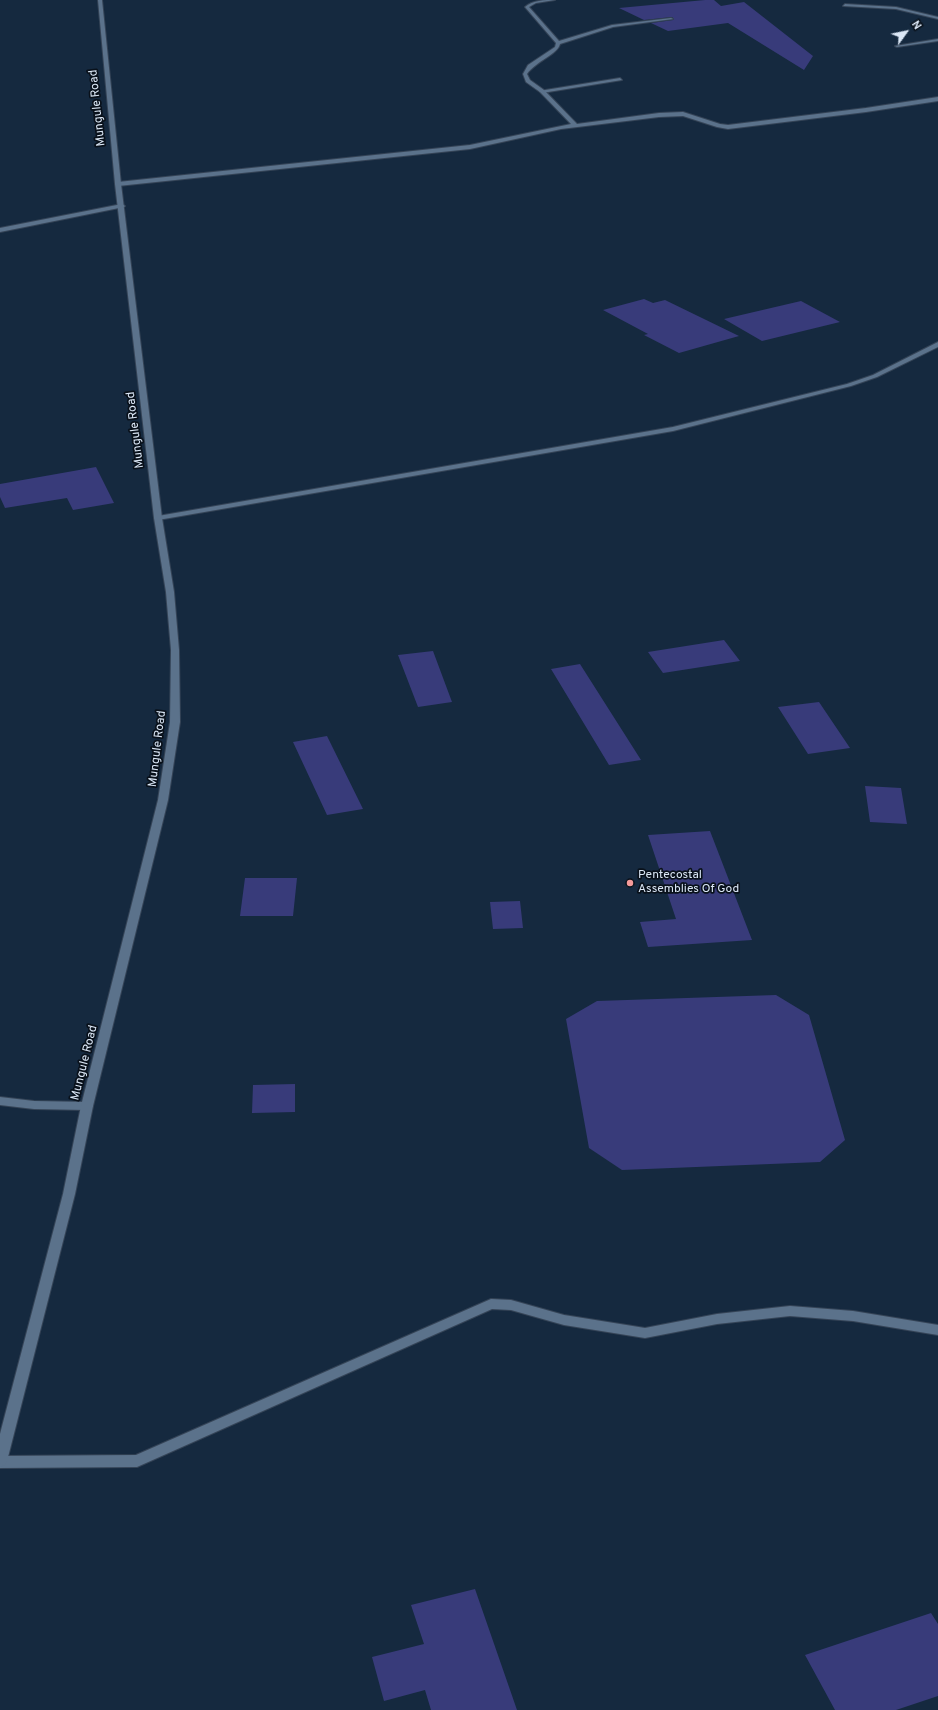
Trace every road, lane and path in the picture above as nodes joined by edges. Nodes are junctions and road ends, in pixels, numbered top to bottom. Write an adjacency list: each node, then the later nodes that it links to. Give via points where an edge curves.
1 (100, 0): 13 (street, Mungule Road)
2 (553, 0): 7 (street, via 529,4 527,7)
3 (845, 5): 4 (street, via 896,8)
4 (938, 18)
5 (671, 19): 7 (street, via 612,26)
6 (938, 40): 8 (street)
7 (558, 43): 10 (street, via 557,48 530,66 525,74 528,81)
8 (897, 46)
9 (620, 79): 10 (street)
10 (542, 91): 12 (street)
11 (938, 99): 12 (street, via 738,126 719,126 693,116 672,114)
12 (576, 126): 13 (street, via 470,147)
13 (118, 184): 14 (street, Mungule Road)
14 (122, 206): 15 (street); 17 (street, Mungule Road)
15 (0, 230)
16 (938, 344): 17 (street, via 875,376 849,385 673,429)
17 (158, 518): 19 (street, Mungule Road, via 170,592 175,650 175,722 163,800)
18 (0, 1101): 19 (street, via 34,1105)
19 (86, 1106): 21 (street, Mungule Road, via 69,1194)
20 (938, 1330): 21 (street, via 853,1316 790,1311 717,1319 645,1333 564,1320 511,1305 491,1304 137,1461)
21 (0, 1461)

